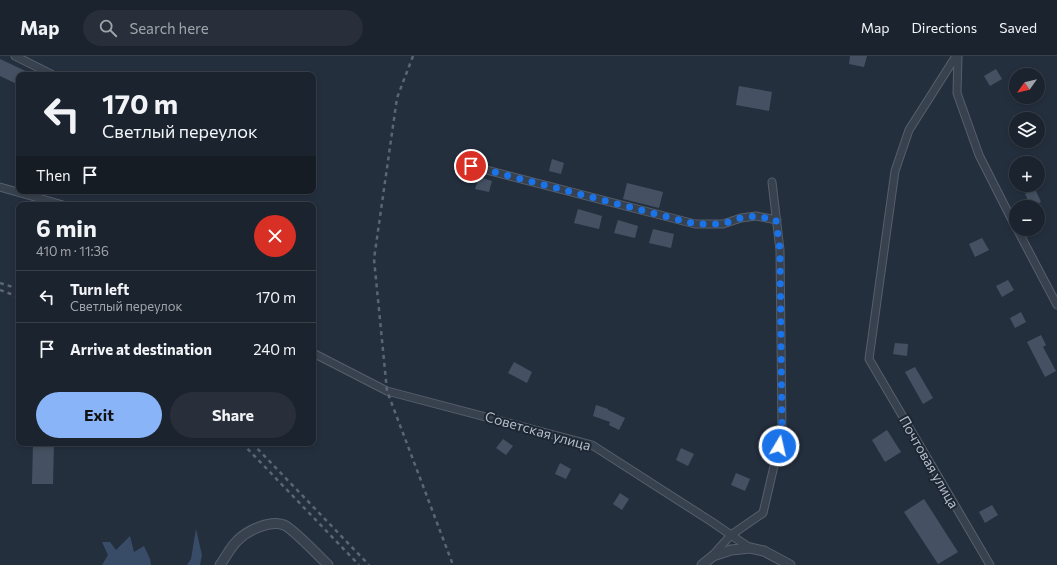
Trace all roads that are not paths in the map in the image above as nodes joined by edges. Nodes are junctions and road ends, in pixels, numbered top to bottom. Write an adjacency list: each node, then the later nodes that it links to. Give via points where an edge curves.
1 (16, 56): 3 (street)
2 (957, 56): 10 (street, via 956,93 979,155); 22 (street, Почтовая улица, via 909,130 895,171 869,358)
3 (47, 72)
4 (471, 166): 11 (street, via 695,224 723,224 756,216)
5 (772, 182): 11 (street)
6 (0, 187): 7 (street)
7 (16, 192)
8 (24, 194): 9 (street)
9 (52, 202)
10 (1009, 214)
11 (776, 220): 15 (street, via 780,250 782,432 763,513)
12 (1020, 236): 13 (street)
13 (1057, 305)
14 (316, 355): 15 (street, Советская улица, via 386,390 592,445)
15 (731, 535): 16 (street, Советская улица); 17 (street)
16 (750, 548): 17 (street, via 731,550); 21 (street, Советская улица, via 764,551)
17 (713, 556): 20 (street)
18 (220, 565): 19 (street, via 238,540 267,524 284,525)
19 (328, 565)
20 (702, 565)
21 (790, 565)
22 (990, 565)

